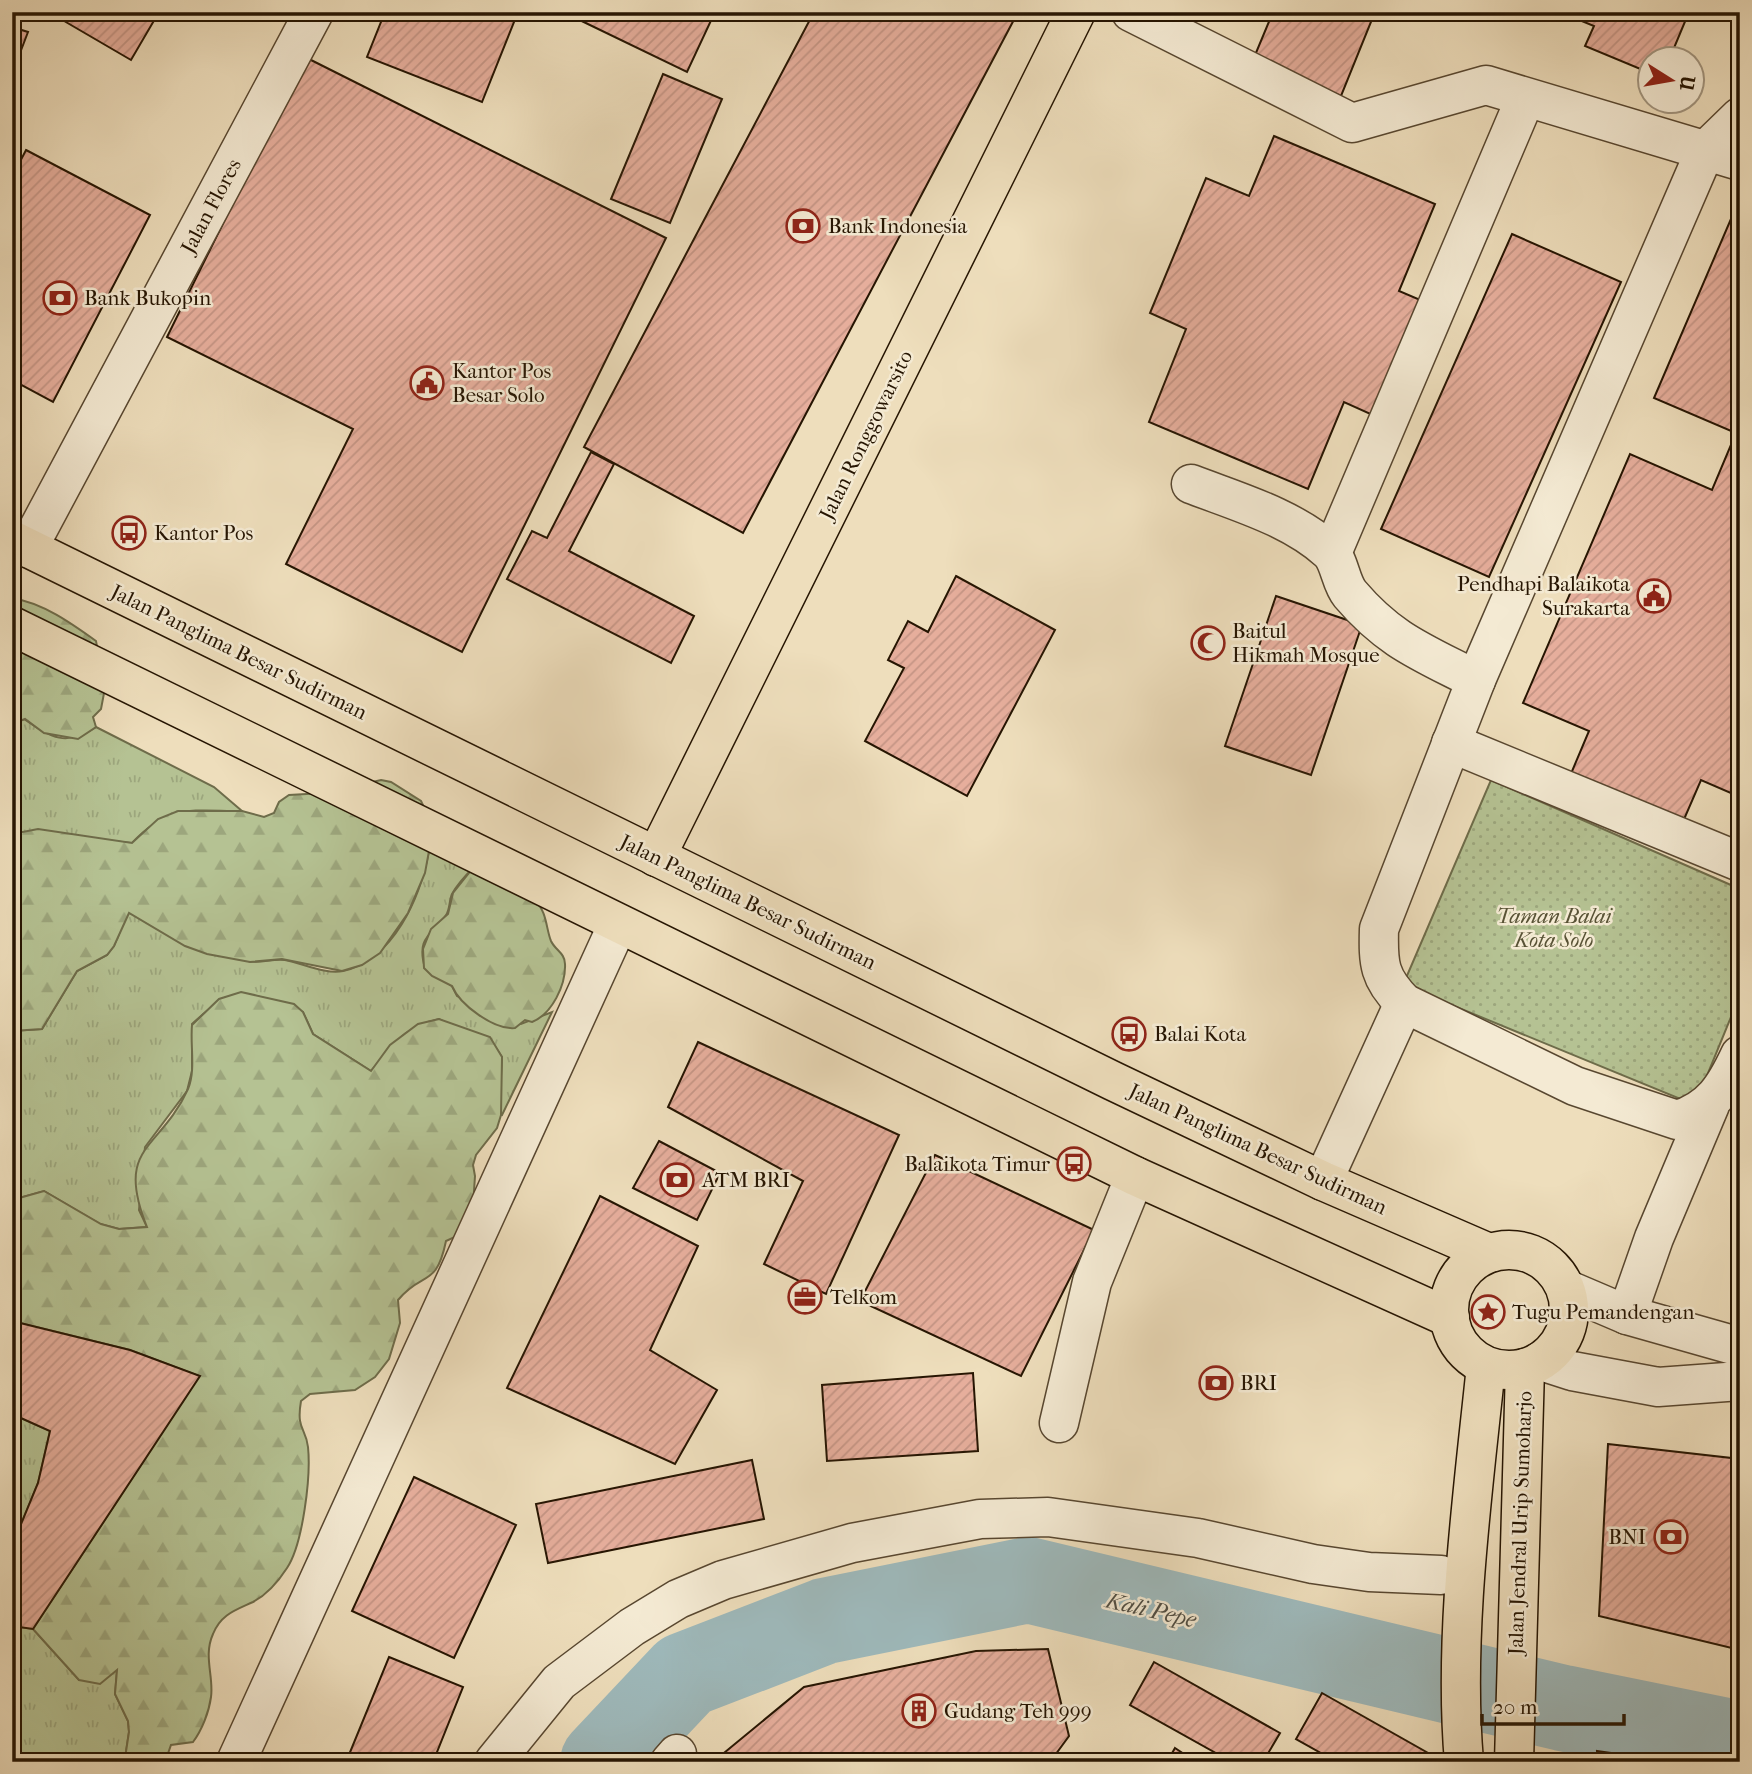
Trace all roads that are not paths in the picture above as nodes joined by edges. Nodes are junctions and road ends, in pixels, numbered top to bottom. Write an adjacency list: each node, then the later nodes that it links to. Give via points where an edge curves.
1 (314, 12): 8 (street, Jalan Flores)
2 (1076, 12): 13 (main road, Jalan Ronggowarsito)
3 (1131, 12): 4 (street, via 1352,123 1486,85)
4 (1525, 99): 6 (street); 9 (street)
5 (1740, 117): 6 (street)
6 (1722, 156): 11 (street)
7 (1191, 484): 9 (street, via 1292,525)
8 (20, 544): 13 (main road, Jalan Panglima Besar Sudirman)
9 (1332, 553): 11 (street, via 1345,587 1373,622 1395,639)
10 (12, 626): 15 (main road)
11 (1476, 680): 12 (street)
12 (1451, 743): 14 (street); 16 (street, via 1379,929 1378,961 1387,986)
13 (656, 857): 20 (main road, Jalan Panglima Besar Sudirman)
14 (1740, 862)
15 (618, 924): 19 (main road); 31 (street)
16 (1404, 1003): 18 (street, via 1575,1086 1653,1115 1677,1120); 20 (street)
17 (1740, 1055): 18 (street)
18 (1710, 1105): 23 (street)
19 (1135, 1176): 24 (main road); 29 (street, via 1091,1282)
20 (1323, 1181): 21 (main road, Jalan Panglima Besar Sudirman)
21 (1489, 1253): 22 (main road, via 1526,1252 1543,1260); 24 (main road, via 1458,1278)
22 (1566, 1289): 23 (street); 26 (main road, via 1566,1329 1556,1347)
23 (1627, 1315): 25 (street)
24 (1450, 1318): 27 (main road, via 1456,1338 1469,1355)
25 (1740, 1347)
26 (1533, 1365): 27 (main road, via 1505,1370); 28 (street, via 1658,1387); 34 (main road, Jalan Jendral Urip Sumoharjo, via 1521,1534)
27 (1486, 1366): 33 (main road, via 1470,1522 1460,1714)
28 (1740, 1381)
29 (1059, 1423)
30 (1441, 1575): 32 (street, via 1369,1572 1198,1538 1048,1517 980,1519 852,1543 723,1580 677,1599 559,1682)
31 (236, 1762)
32 (494, 1762)
33 (1464, 1762)
34 (1514, 1762)

